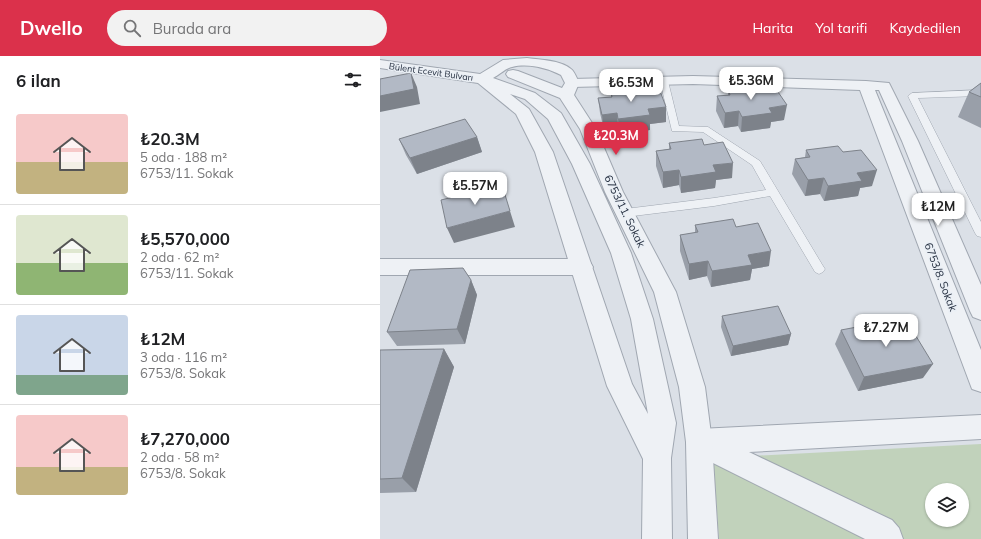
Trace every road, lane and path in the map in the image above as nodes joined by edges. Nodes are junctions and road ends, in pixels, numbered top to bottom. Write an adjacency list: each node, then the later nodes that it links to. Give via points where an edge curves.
1 (393, 56): 3 (street, Bülent Ecevit Bulvarı)
2 (380, 64): 3 (street, Bülent Ecevit Bulvarı)
3 (489, 74): 6 (street, 6753/11. Sokak, via 508,63 527,62 554,66 567,72); 12 (street, via 523,112 544,152); 18 (street, 6753/11. Sokak, via 530,96 555,116 581,164 621,253 642,319 663,423)
4 (664, 81): 5 (street); 6 (street); 8 (lane, via 675,129 705,129 756,163)
5 (866, 85): 14 (street, via 884,86 910,141); 15 (street, 6753/8. Sokak)
6 (569, 89): 9 (street, 6753/11. Sokak)
7 (981, 93): 10 (lane, via 912,96)
8 (773, 192): 9 (lane); 13 (lane)
9 (625, 213): 17 (street, 6753/11. Sokak, via 665,292 692,387)
10 (981, 233)
11 (380, 267): 12 (street)
12 (583, 267): 18 (street, via 620,386)
13 (819, 269)
14 (981, 311)
15 (981, 380)
16 (981, 427): 17 (street)
17 (699, 442): 20 (street, 6753/11. Sokak); 21 (street, via 881,531)
18 (657, 458): 19 (street, 6753/11. Sokak)
19 (657, 539)
20 (703, 539)
21 (888, 539)

